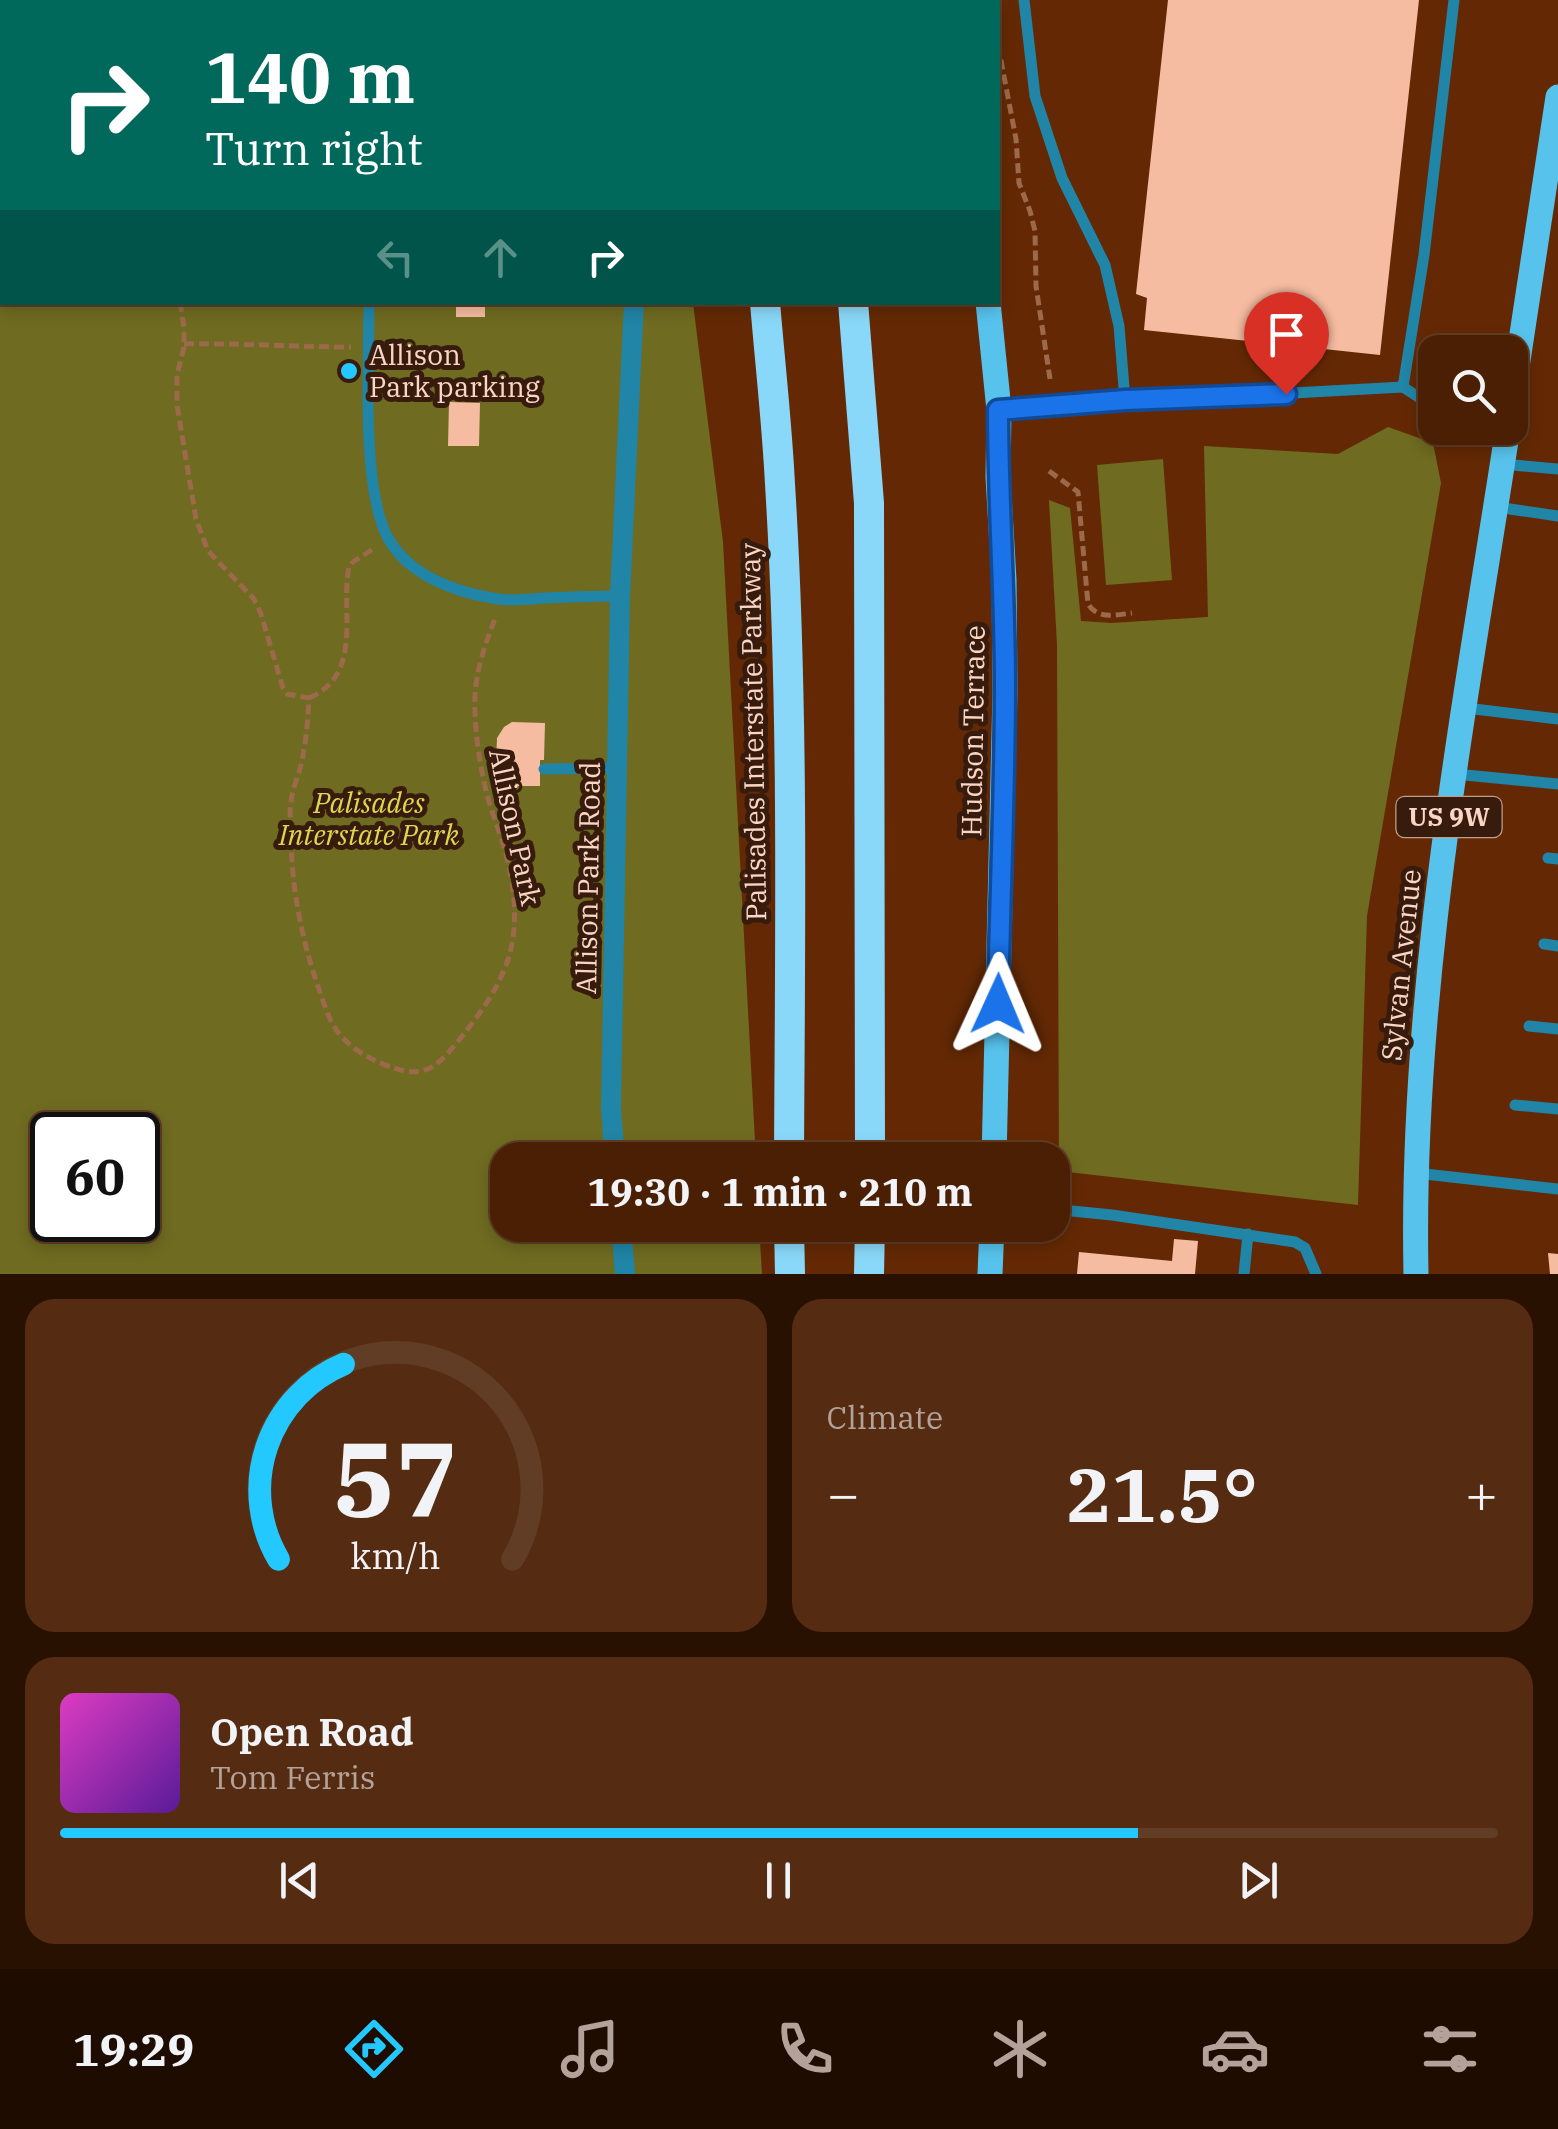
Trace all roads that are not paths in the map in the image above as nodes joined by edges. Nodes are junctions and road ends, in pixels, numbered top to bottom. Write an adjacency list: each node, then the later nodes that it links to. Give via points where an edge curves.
1 (1024, 0): 13 (lane, via 1034,96 1062,178 1105,265)
2 (1454, 0): 11 (lane)
3 (1557, 112): 4 (main road)
4 (1551, 194): 10 (main road)
5 (369, 305): 20 (lane, via 373,485 388,540 431,578 464,592 502,600)
6 (634, 305): 20 (street, Allison Park Road)
7 (765, 305): 32 (highway, Palisades Interstate Parkway, via 787,671)
8 (853, 305): 33 (highway, via 869,503)
9 (988, 305): 14 (main road, Hudson Terrace)
10 (1524, 335)
11 (1404, 387): 12 (lane); 13 (lane)
12 (1418, 396)
13 (1125, 400): 14 (lane)
14 (998, 410): 34 (main road, Hudson Terrace, via 1005,691)
15 (1505, 445): 18 (main road, Sylvan Avenue / US 9W)
16 (1507, 445): 17 (lane)
17 (1558, 469)
18 (1496, 507): 19 (lane); 21 (main road, Sylvan Avenue / US 9W)
19 (1558, 516)
20 (620, 596): 23 (street, Allison Park Road)
21 (1466, 708): 22 (lane); 25 (main road, Sylvan Avenue / US 9W)
22 (1558, 719)
23 (617, 768): 24 (lane); 31 (street, Allison Park Road)
24 (544, 769)
25 (1456, 774): 26 (lane); 35 (main road, Sylvan Avenue / US 9W, via 1425,1006)
26 (1558, 784)
27 (1529, 1026): 28 (lane)
28 (1558, 1029)
29 (1515, 1104): 30 (lane)
30 (1558, 1109)
31 (614, 1142)
32 (789, 1142)
33 (870, 1142)
34 (994, 1142)
35 (1416, 1173): 36 (lane); 49 (main road, Sylvan Avenue / US 9W)
36 (1558, 1189)
37 (1070, 1212): 38 (lane)
38 (1248, 1234): 47 (lane); 48 (lane, via 1295,1242 1305,1248)
39 (622, 1242): 43 (street)
40 (789, 1242): 44 (highway)
41 (870, 1242): 45 (highway)
42 (991, 1242): 46 (main road)
43 (625, 1274)
44 (790, 1274)
45 (870, 1274)
46 (990, 1274)
47 (1244, 1274)
48 (1316, 1274)
49 (1416, 1274)

